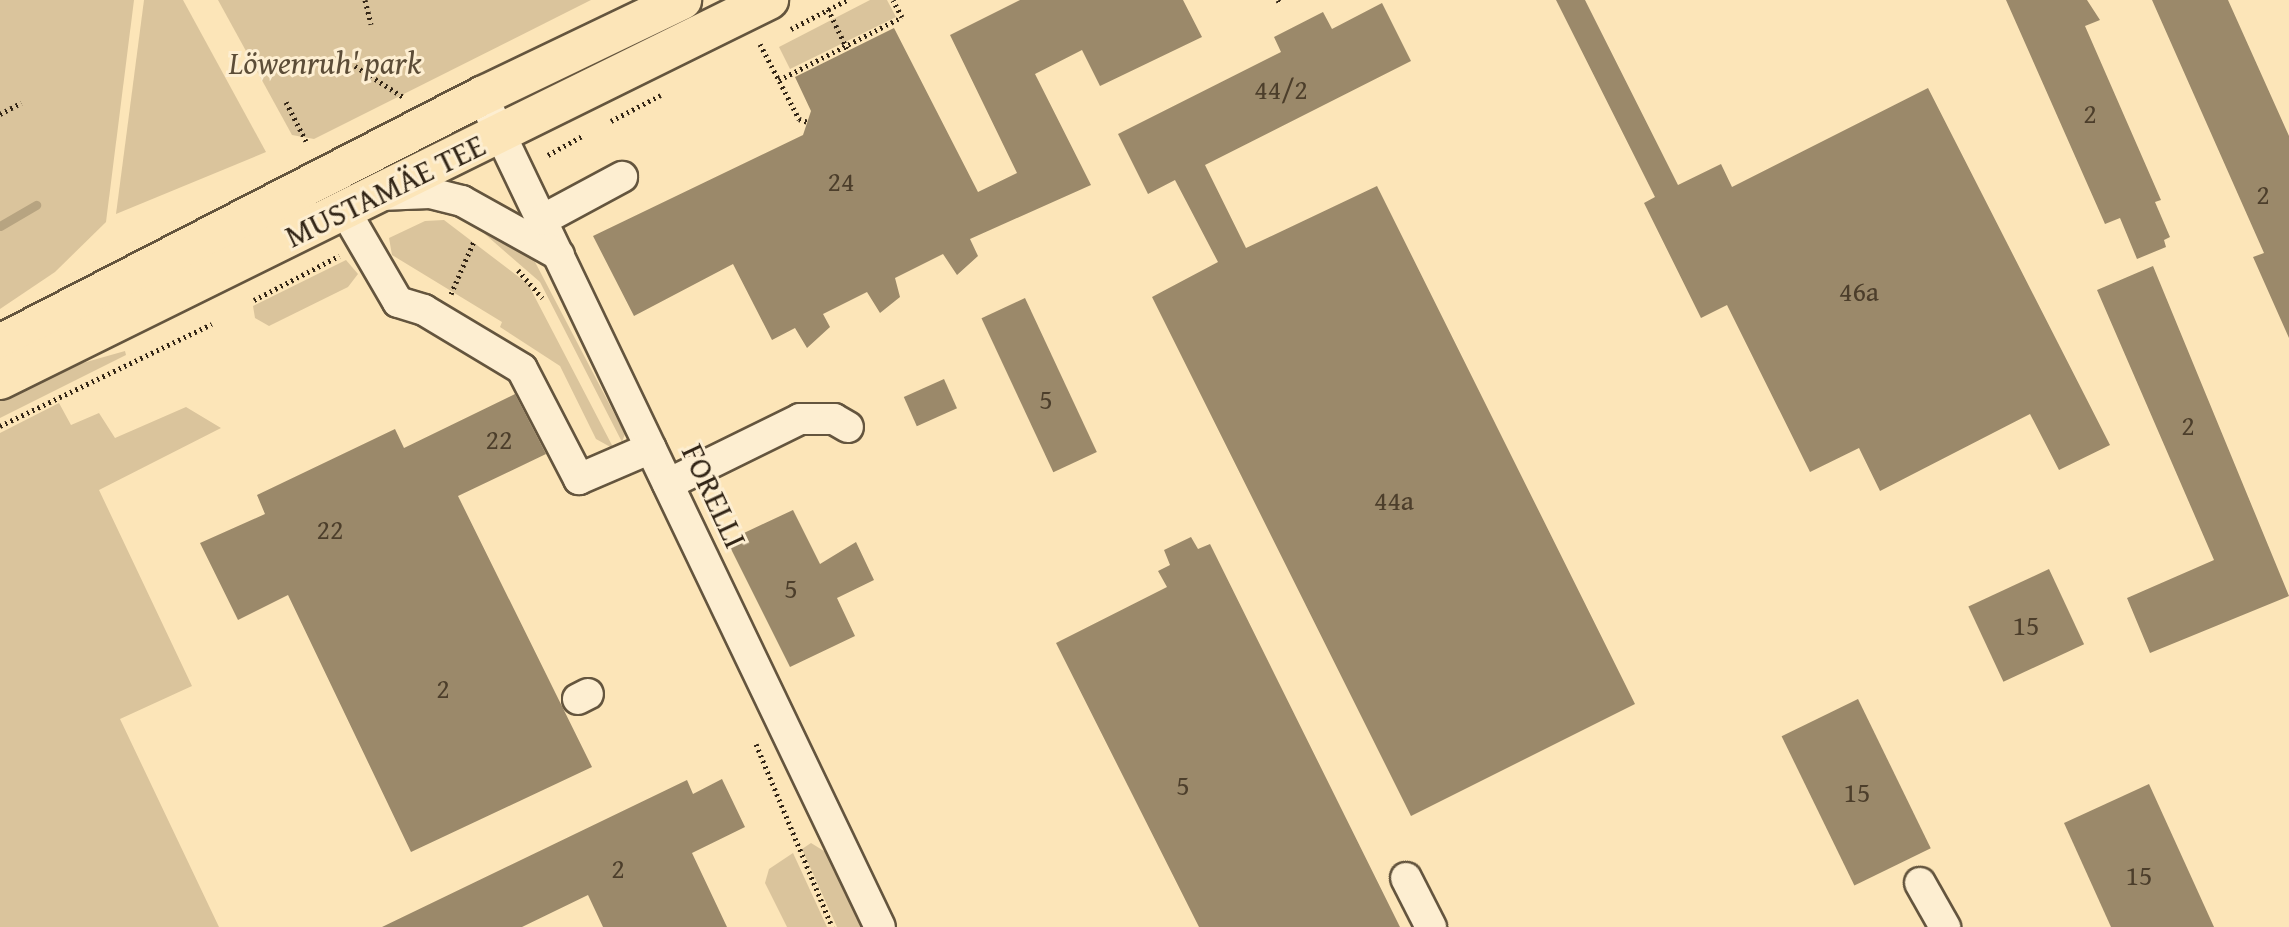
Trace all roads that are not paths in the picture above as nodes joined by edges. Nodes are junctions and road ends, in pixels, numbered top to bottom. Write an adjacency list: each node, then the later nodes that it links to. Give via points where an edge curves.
1 (682, 0): 3 (main road, MUSTAMÄE TEE)
2 (778, 15): 4 (main road, MUSTAMÄE TEE)
3 (482, 96): 4 (street, FORELLI); 9 (main road, MUSTAMÄE TEE)
4 (501, 135): 6 (main road, MUSTAMÄE TEE); 7 (street, FORELLI)
5 (622, 177): 7 (street)
6 (361, 203): 8 (street, via 430,193 462,201); 10 (main road, MUSTAMÄE TEE); 12 (street, via 398,302 437,318 522,369 579,479)
7 (542, 220): 8 (street, FORELLI)
8 (559, 255): 12 (street, FORELLI)
9 (0, 344)
10 (0, 380)
11 (848, 427): 13 (street, via 834,419 800,419)
12 (651, 448): 13 (street, FORELLI)
13 (668, 484): 16 (street, FORELLI)
14 (1406, 878): 17 (street)
15 (1920, 883): 18 (street)
16 (880, 927)
17 (1431, 927)
18 (1945, 927)

